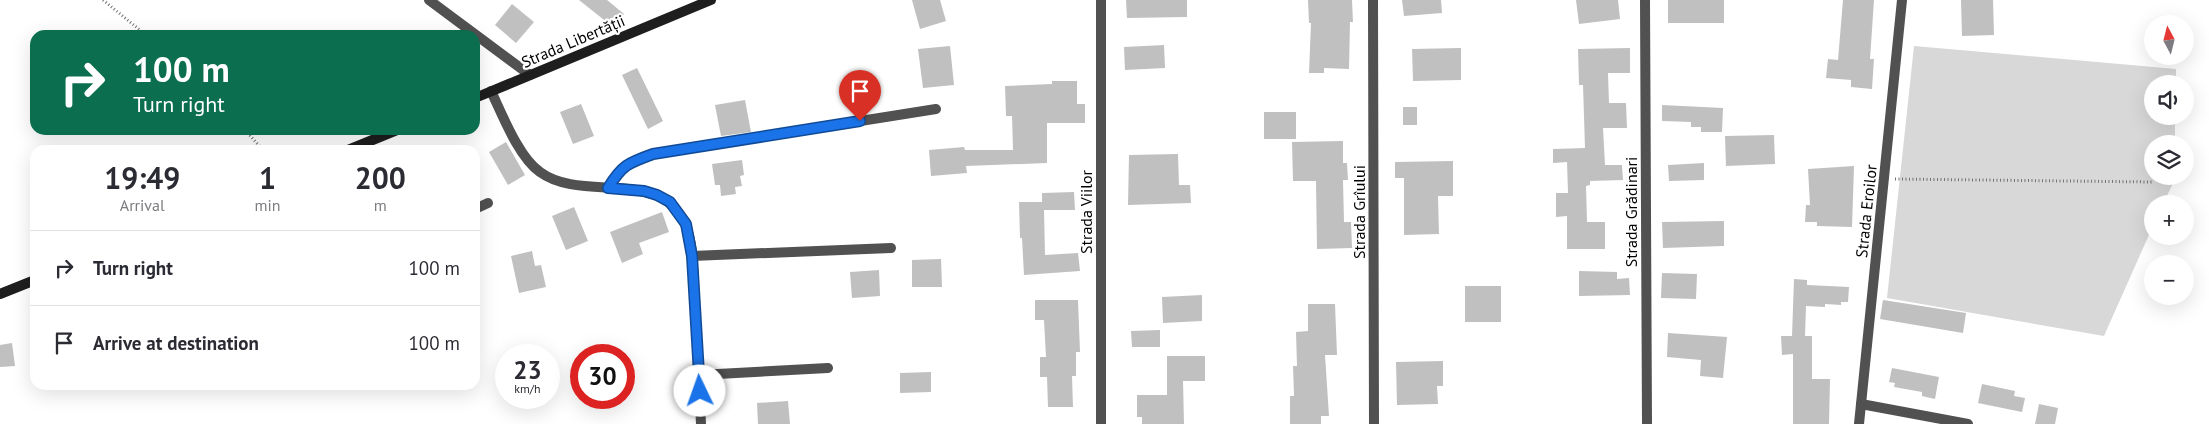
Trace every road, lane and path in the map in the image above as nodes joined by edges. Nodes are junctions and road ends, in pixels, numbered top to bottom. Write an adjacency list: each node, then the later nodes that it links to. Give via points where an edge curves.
1 (102, 0): 8 (path)
2 (430, 0): 9 (street)
3 (710, 0): 11 (main road, Strada Libertății)
4 (1101, 0): 32 (street, Strada Viilor)
5 (1373, 0): 33 (street, Strada Grîului)
6 (1644, 0): 34 (street, Strada Grădinari)
7 (1902, 0): 19 (street, Strada Eroilor)
8 (140, 30)
9 (470, 30)
10 (480, 38): 11 (street)
11 (530, 75): 12 (main road, Strada Libertății)
12 (491, 91): 13 (main road, Strada Libertății); 21 (street, via 526,157 538,171 556,182)
13 (480, 96)
14 (936, 109): 21 (street, via 653,154 632,161 619,170)
15 (250, 135): 17 (path)
16 (385, 135): 18 (main road)
17 (258, 145)
18 (360, 145)
19 (1884, 179): 20 (path); 30 (street, Strada Eroilor)
20 (2144, 182)
21 (608, 188): 25 (street, via 644,191 670,202 686,224)
22 (488, 203): 23 (street)
23 (480, 207)
24 (891, 248): 25 (street)
25 (692, 256): 29 (street)
26 (30, 282): 27 (main road)
27 (0, 294)
28 (828, 368): 29 (street)
29 (699, 375): 31 (street)
30 (1861, 404): 35 (street, Strada Eroilor); 36 (street)
31 (701, 424)
32 (1101, 424)
33 (1374, 424)
34 (1647, 424)
35 (1859, 424)
36 (1968, 424)

